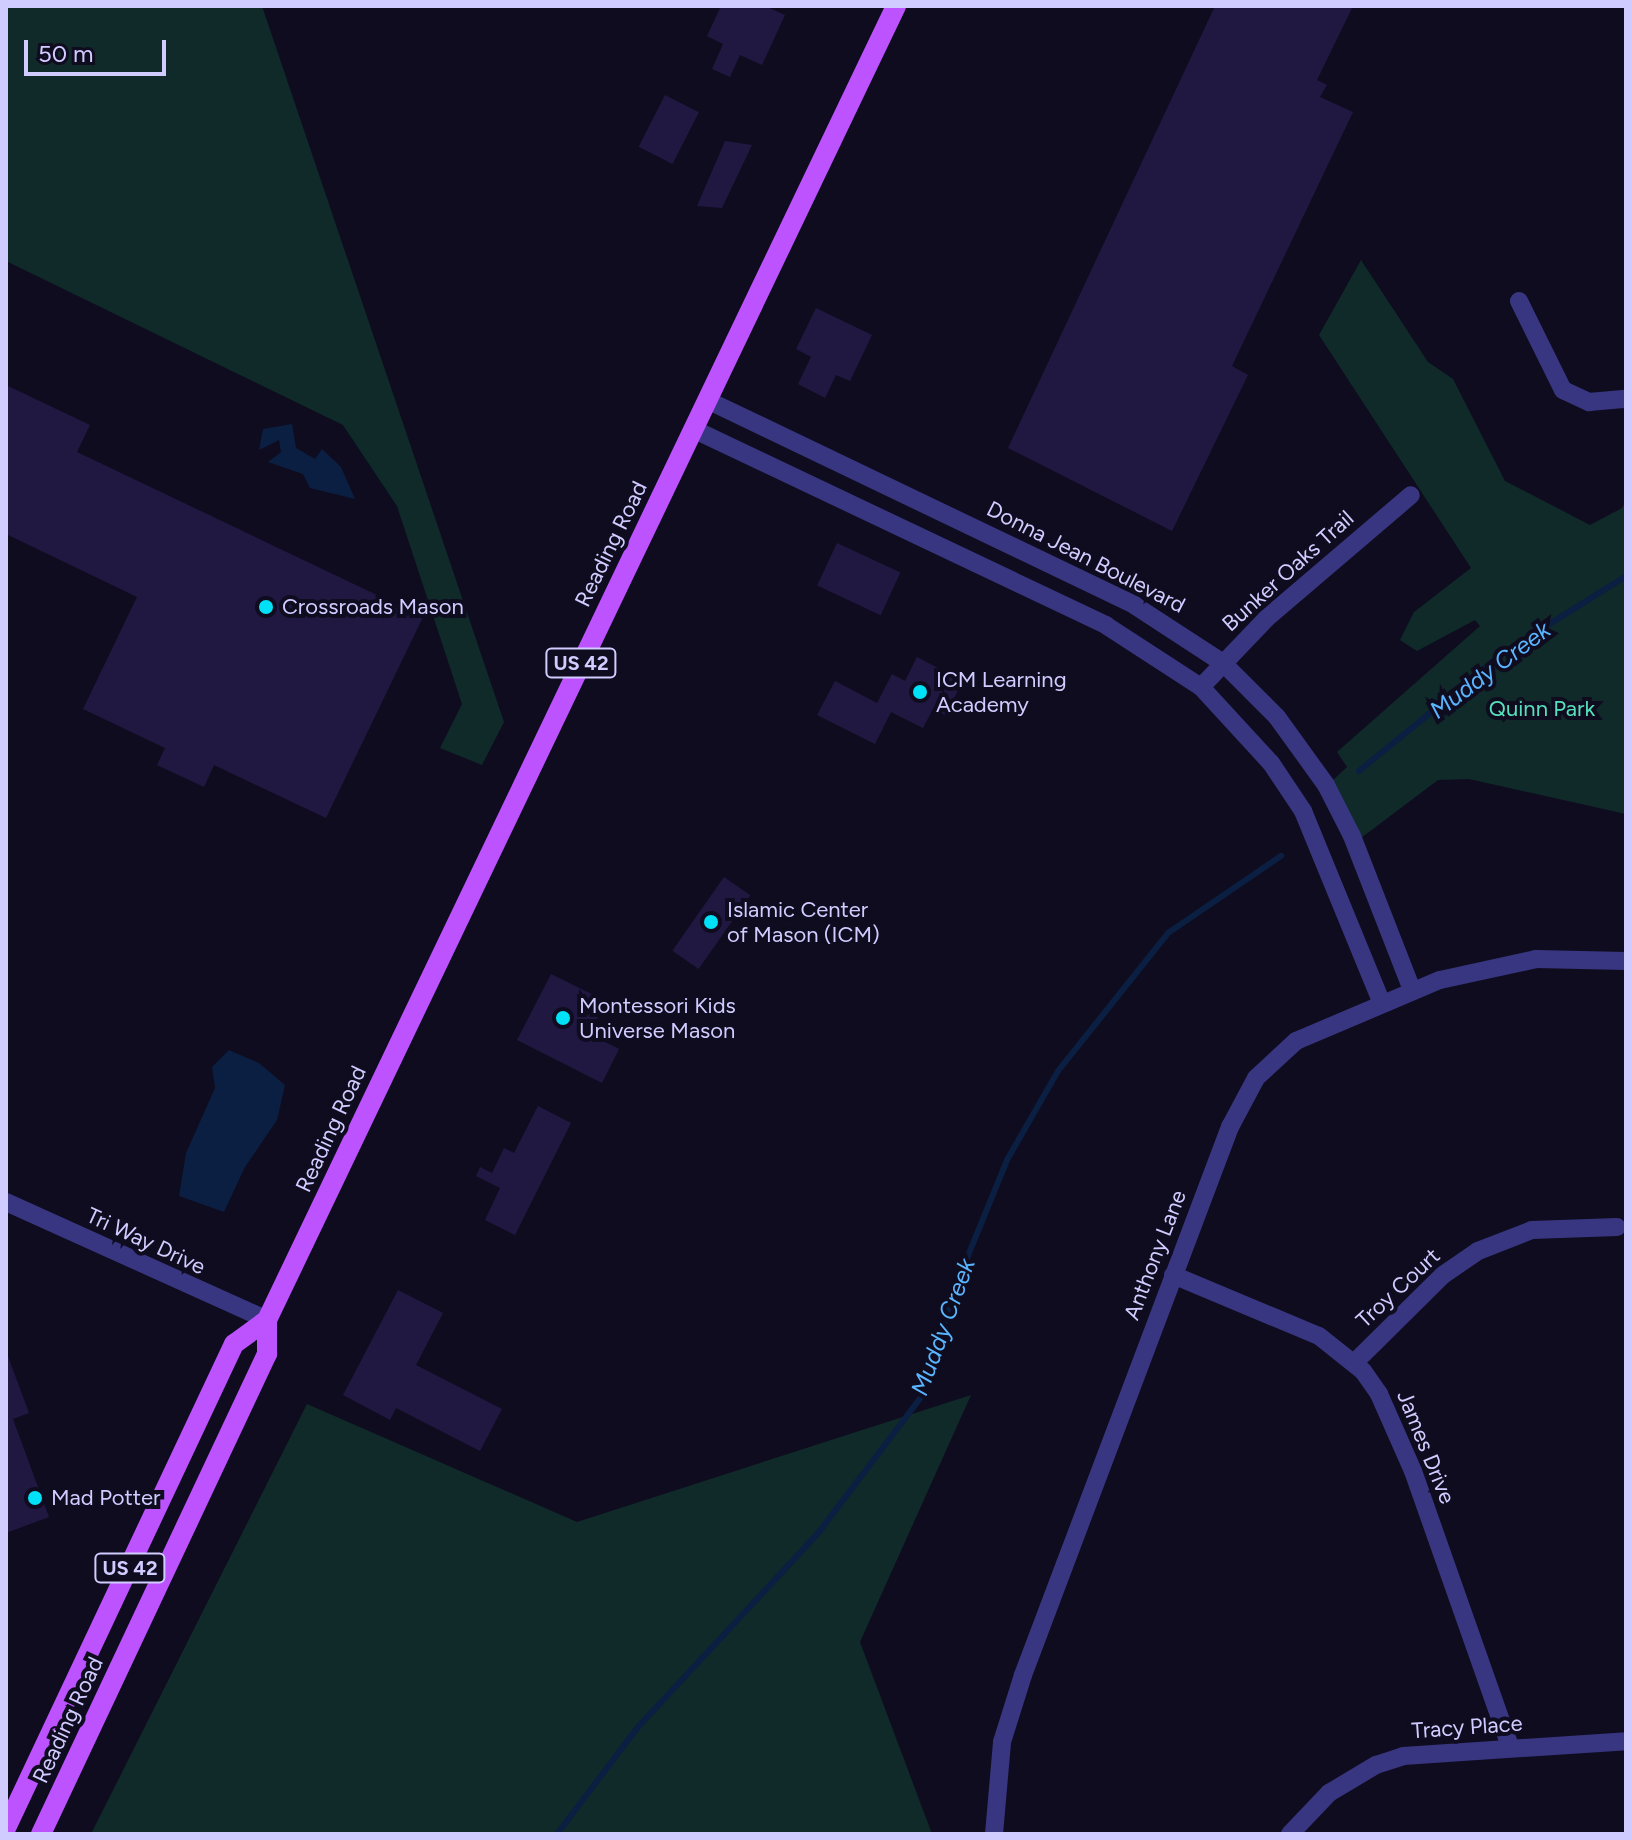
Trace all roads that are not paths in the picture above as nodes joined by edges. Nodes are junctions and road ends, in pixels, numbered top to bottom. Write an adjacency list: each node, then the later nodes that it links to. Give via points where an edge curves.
1 (896, 6): 4 (main road, Reading Road / US 42)
2 (1519, 301): 3 (street, via 1563,390 1589,402)
3 (1626, 399)
4 (707, 400): 5 (main road, Reading Road / US 42); 7 (street, Donna Jean Boulevard, via 1134,605)
5 (693, 429): 8 (street, via 1107,626); 15 (main road, Reading Road / US 42)
6 (1411, 495): 7 (street, Bunker Oaks Trail, via 1299,589)
7 (1223, 663): 8 (street, Bunker Oaks Trail); 10 (street, Donna Jean Boulevard, via 1277,717 1326,785 1352,836)
8 (1201, 687): 11 (street, via 1271,763 1303,811)
9 (1626, 961): 10 (street, Anthony Lane, via 1536,959)
10 (1412, 990): 11 (street, Anthony Lane)
11 (1381, 1001): 14 (street, Anthony Lane, via 1296,1041 1256,1078 1230,1127)
12 (6, 1202): 15 (street, Tri Way Drive)
13 (1617, 1227): 16 (street, Troy Court, via 1532,1230 1478,1251 1443,1275)
14 (1173, 1275): 16 (street, James Drive, via 1295,1322); 21 (street, Anthony Lane, via 1023,1675 1002,1742)
15 (267, 1320): 19 (main road, Reading Road / US 42, via 234,1344); 20 (main road, Reading Road / US 42, via 267,1354)
16 (1354, 1363): 18 (street, James Drive, via 1392,1419)
17 (1626, 1741): 18 (street, Tracy Place)
18 (1510, 1747): 22 (street, Tracy Place, via 1416,1753 1376,1765 1329,1793)
19 (6, 1828)
20 (41, 1834)
21 (994, 1834)
22 (1290, 1834)

